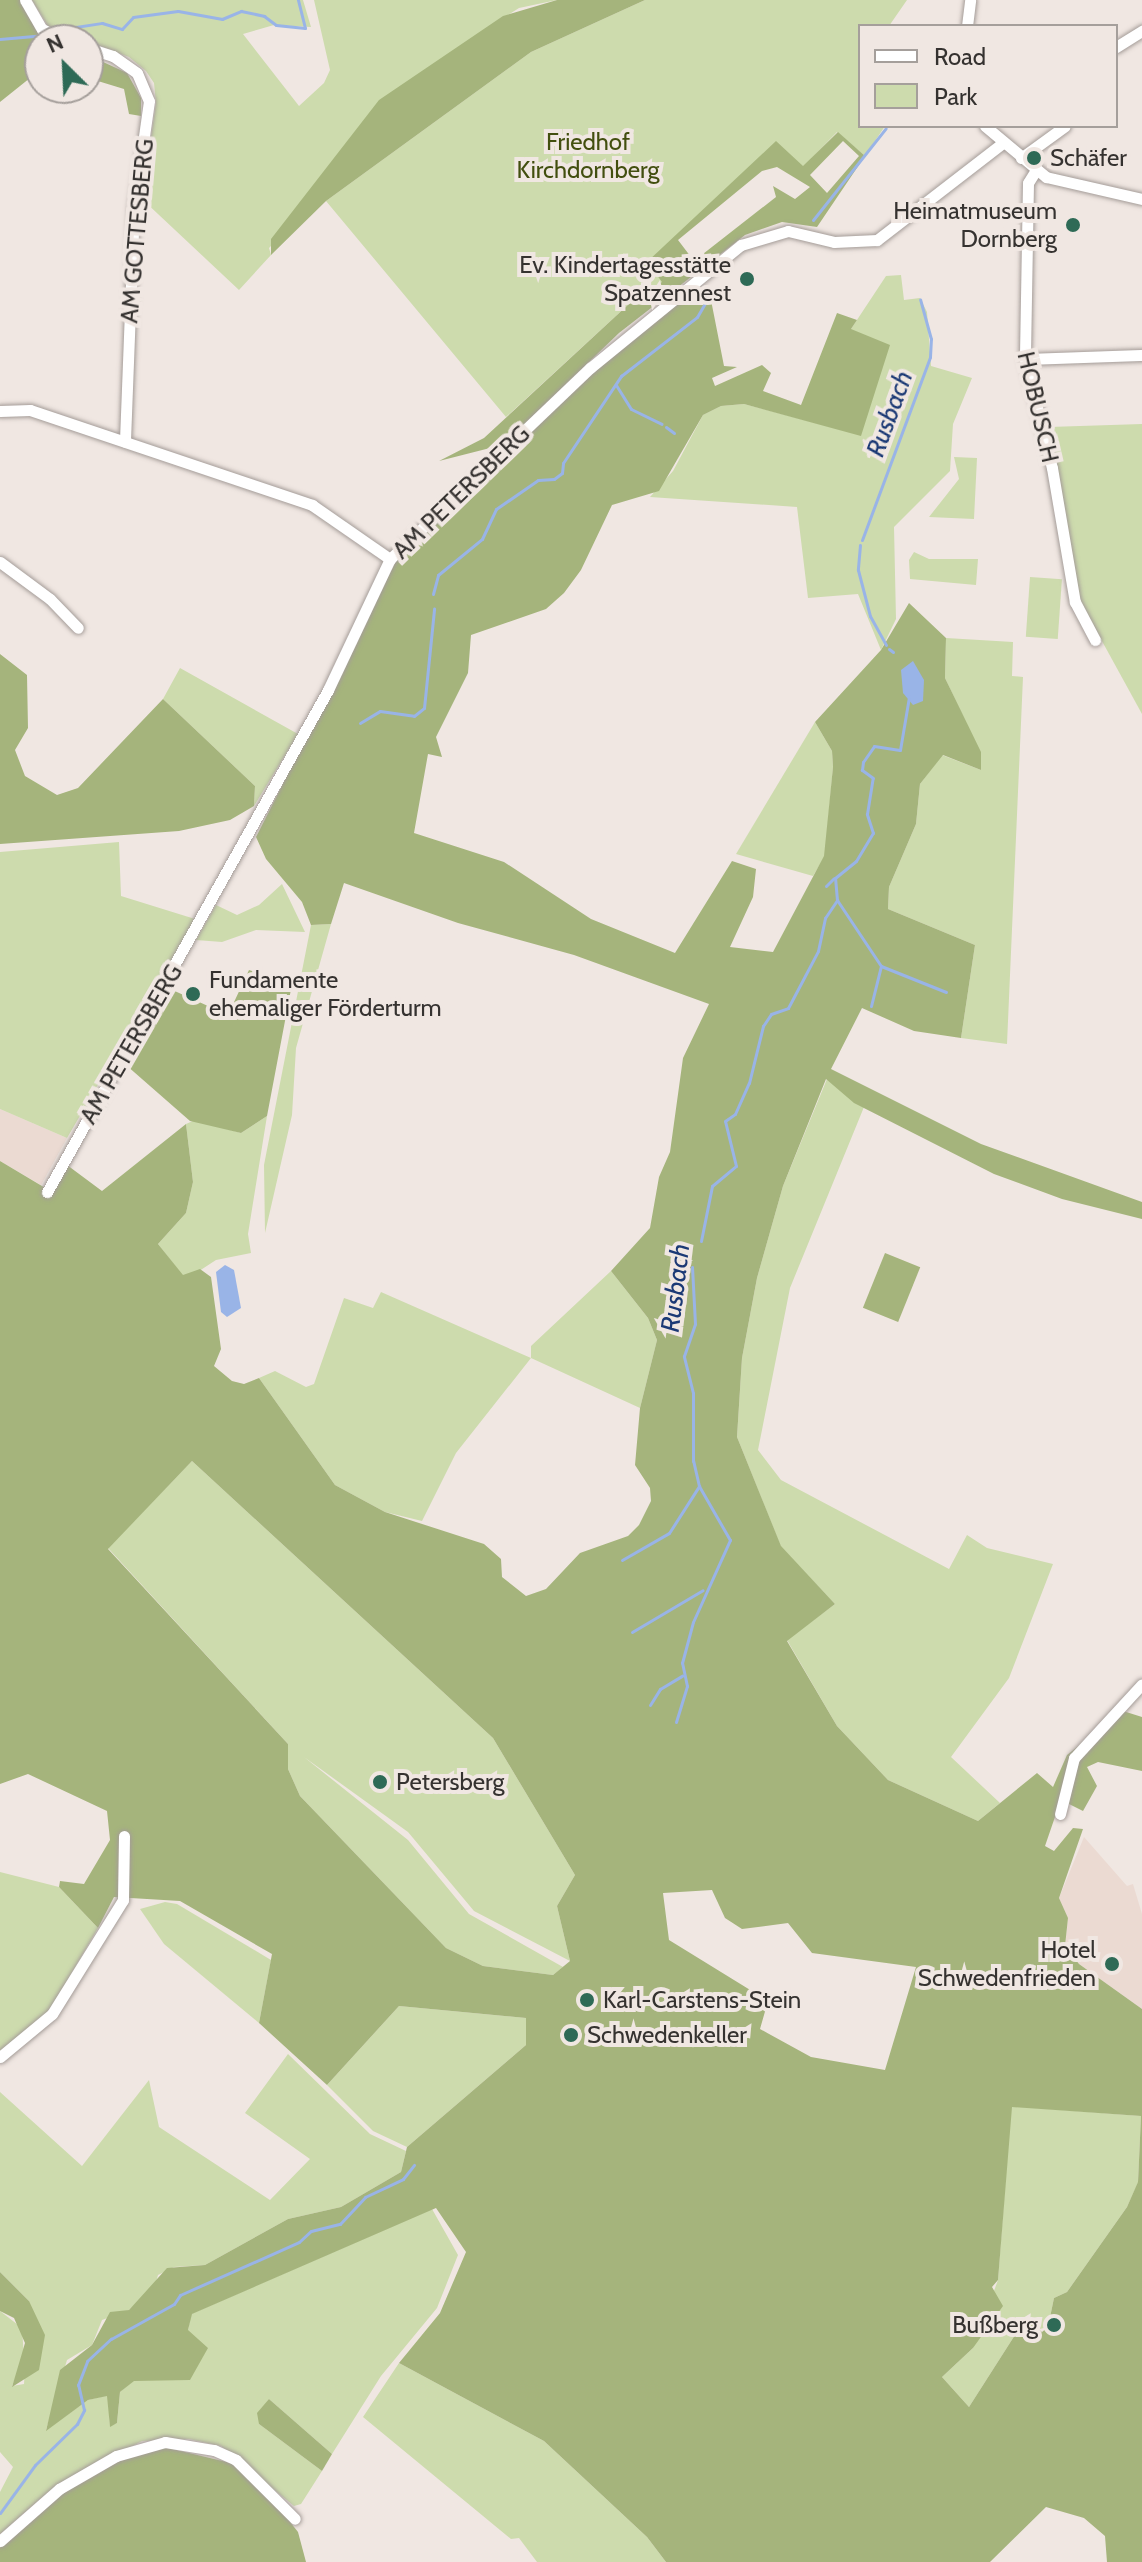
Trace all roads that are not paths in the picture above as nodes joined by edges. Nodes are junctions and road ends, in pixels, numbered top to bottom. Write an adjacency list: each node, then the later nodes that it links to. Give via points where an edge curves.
1 (25, 0): 3 (street)
2 (970, 0): 4 (street)
3 (39, 24)
4 (967, 24)
5 (1142, 31): 6 (street)
6 (1118, 46)
7 (104, 56): 17 (street, AM GOTTESBERG, via 137,73 149,101 134,206)
8 (1062, 128): 11 (street)
9 (989, 130): 10 (street)
10 (1004, 142): 11 (street); 18 (street, AM PETERSBERG, via 877,240 834,242 788,231 741,245 590,368)
11 (1021, 158): 12 (street)
12 (1036, 170): 13 (street, via 1056,181); 15 (street, HOBUSCH, via 1028,183)
13 (1142, 199)
14 (1142, 355): 15 (street)
15 (1025, 359): 21 (street, HOBUSCH, via 1052,468 1075,602)
16 (0, 411): 17 (street, via 30,410)
17 (125, 442): 18 (street, via 312,505)
18 (390, 559): 22 (street, AM PETERSBERG, via 328,690)
19 (0, 562): 20 (street, via 50,599)
20 (78, 628)
21 (1095, 640)
22 (47, 1192)
23 (1142, 1684): 24 (street, via 1074,1758)
24 (1060, 1814)
25 (124, 1836): 26 (street, via 123,1900 52,2014)
26 (0, 2057)
27 (295, 2519): 28 (street, via 236,2460 201,2446 165,2442 116,2456 59,2489)
28 (0, 2541)

